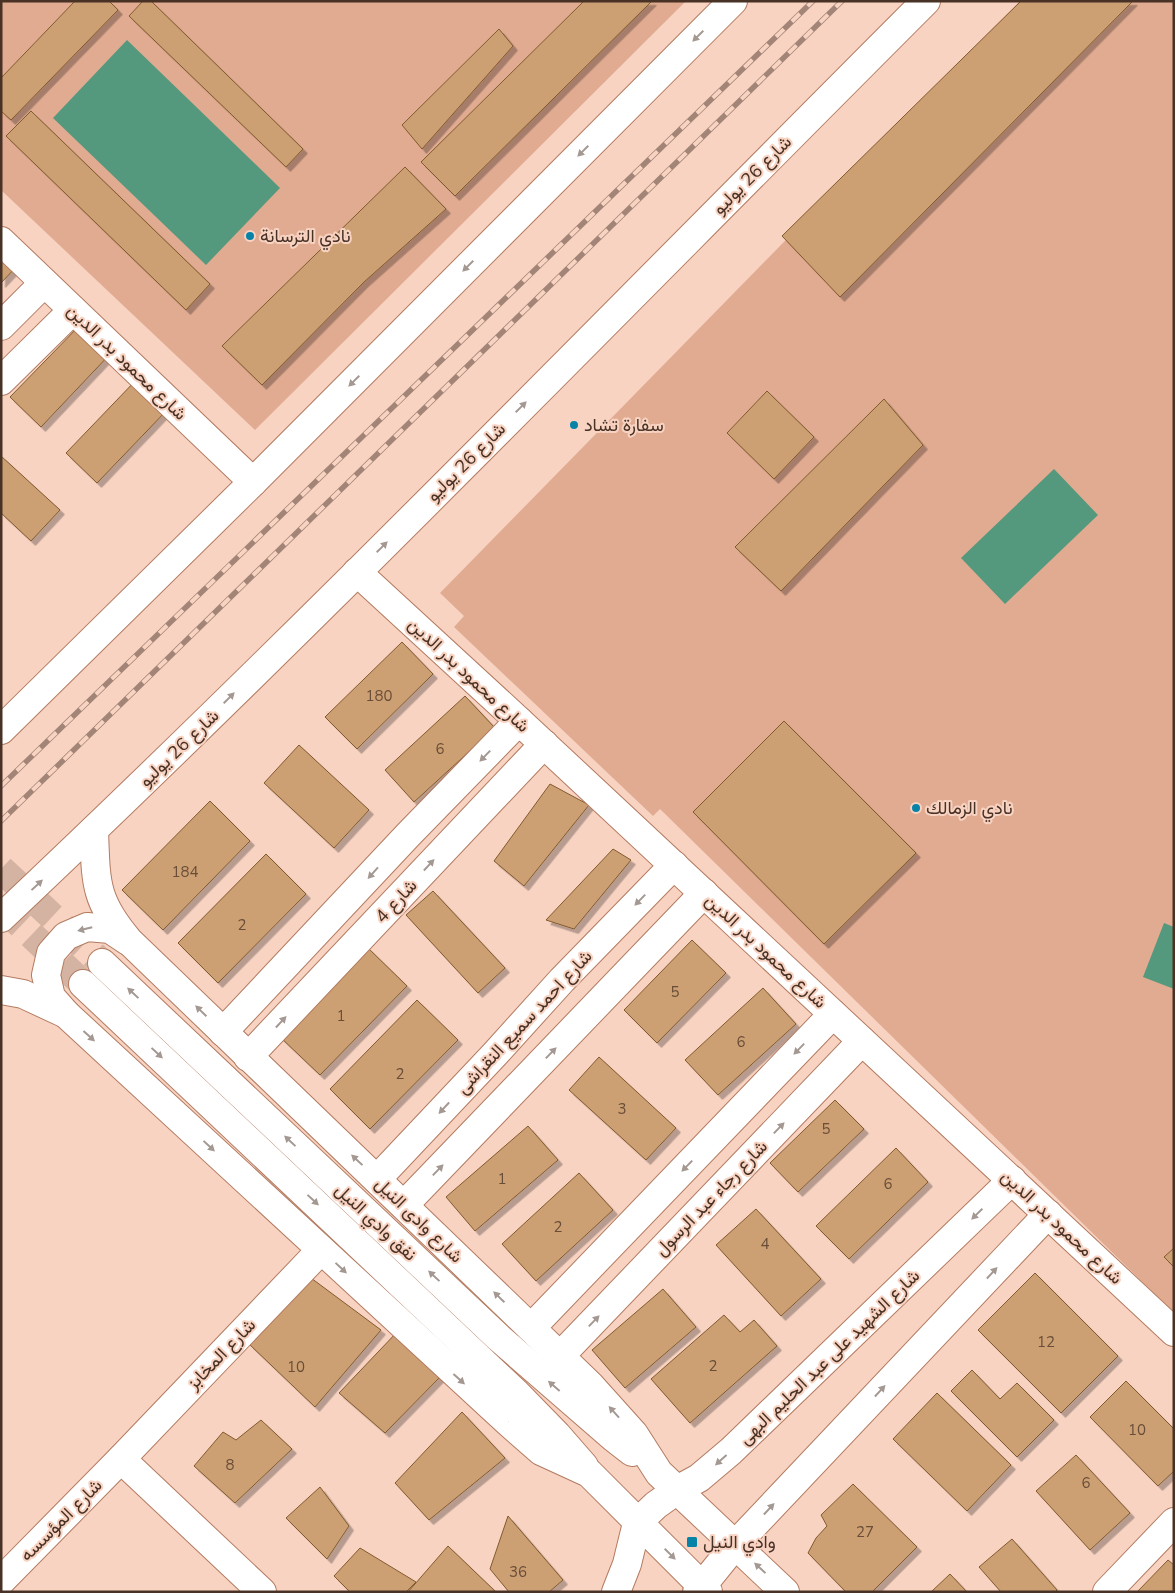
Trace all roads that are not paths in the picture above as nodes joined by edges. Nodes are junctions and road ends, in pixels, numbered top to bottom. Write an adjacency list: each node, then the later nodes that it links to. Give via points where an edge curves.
1 (733, 1): 8 (street, one-way to 8)
2 (926, 1): 9 (street, شارع 26 يوليو, one-way to 2)
3 (1, 241): 4 (street, شارع محمود بدر الدين)
4 (44, 283): 5 (street, شارع محمود بدر الدين); 6 (street)
5 (73, 310): 7 (street); 8 (street, شارع محمود بدر الدين)
6 (1, 326)
7 (1, 381)
8 (253, 482): 11 (street)
9 (357, 572): 10 (street, شارع محمود بدر الدين); 13 (street, شارع 26 يوليو, one-way to 9)
10 (519, 721): 12 (street, شارع محمود بدر الدين); 23 (street, شارع 4, one-way to 23)
11 (1, 730)
12 (544, 744): 14 (street, شارع محمود بدر الدين); 26 (street, شارع 4, one-way to 12)
13 (94, 830): 16 (street, شارع 26 يوليو, one-way to 13); 17 (street, شارع وادى النيل, via 99,892 114,923)
14 (674, 865): 15 (street, شارع محمود بدر الدين); 25 (street, شارع احمد سميع النقراشى, one-way to 25)
15 (704, 893): 22 (street, شارع محمود بدر الدين); 27 (street, one-way to 15)
16 (1, 918)
17 (129, 941): 21 (street, one-way to 21, via 110,929 87,927 66,936 51,952 46,975 51,997); 23 (street, شارع وادى النيل, one-way to 17)
18 (102, 963): 38 (street, نفق وادي النيل, one-way to 18, via 499,1338)
19 (83, 984): 37 (street, نفق وادي النيل, one-way to 37, via 517,1394)
20 (1, 990): 21 (street, via 23,994)
21 (66, 1014): 32 (street, one-way to 32)
22 (833, 1014): 24 (street, شارع محمود بدر الدين); 33 (street, one-way to 33)
23 (223, 1032): 26 (street, شارع وادى النيل)
24 (862, 1041): 29 (street, شارع محمود بدر الدين); 35 (street, شارع رجاء عبد الرسول, one-way to 24)
25 (494, 1054): 27 (street); 28 (street, شارع احمد سميع النقراشى, one-way to 28)
26 (248, 1057): 28 (street, شارع وادى النيل, one-way to 26)
27 (525, 1080): 30 (street, one-way to 27)
28 (377, 1179): 30 (street, شارع وادى النيل)
29 (1012, 1180): 31 (street, شارع محمود بدر الدين); 38 (street, شارع الشهيد على عبد الحليم البهى, one-way to 38, via 732,1451 699,1478)
30 (404, 1205): 33 (street, شارع وادى النيل, one-way to 30)
31 (1048, 1214): 34 (street, شارع محمود بدر الدين); 41 (street, one-way to 31)
32 (321, 1250): 36 (street, شارع المخابز); 37 (street, one-way to 37, via 541,1450)
33 (531, 1328): 35 (street, شارع وادى النيل)
34 (1174, 1332)
35 (560, 1356): 38 (street, شارع وادى النيل, one-way to 35, via 634,1434)
36 (121, 1459): 42 (street, شارع المؤسسه); 44 (street)
37 (589, 1472): 40 (street)
38 (668, 1481): 40 (street, شارع الشهيد على عبد الحليم البهى, via 656,1505); 41 (street, شارع وادى النيل)
39 (1174, 1522): 47 (street)
40 (637, 1523): 43 (street, one-way to 43); 45 (street)
41 (735, 1545): 43 (street); 46 (street, شارع وادى النيل, one-way to 41)
42 (1, 1581)
43 (702, 1590)
44 (262, 1592)
45 (616, 1592)
46 (785, 1592)
47 (1107, 1592)

